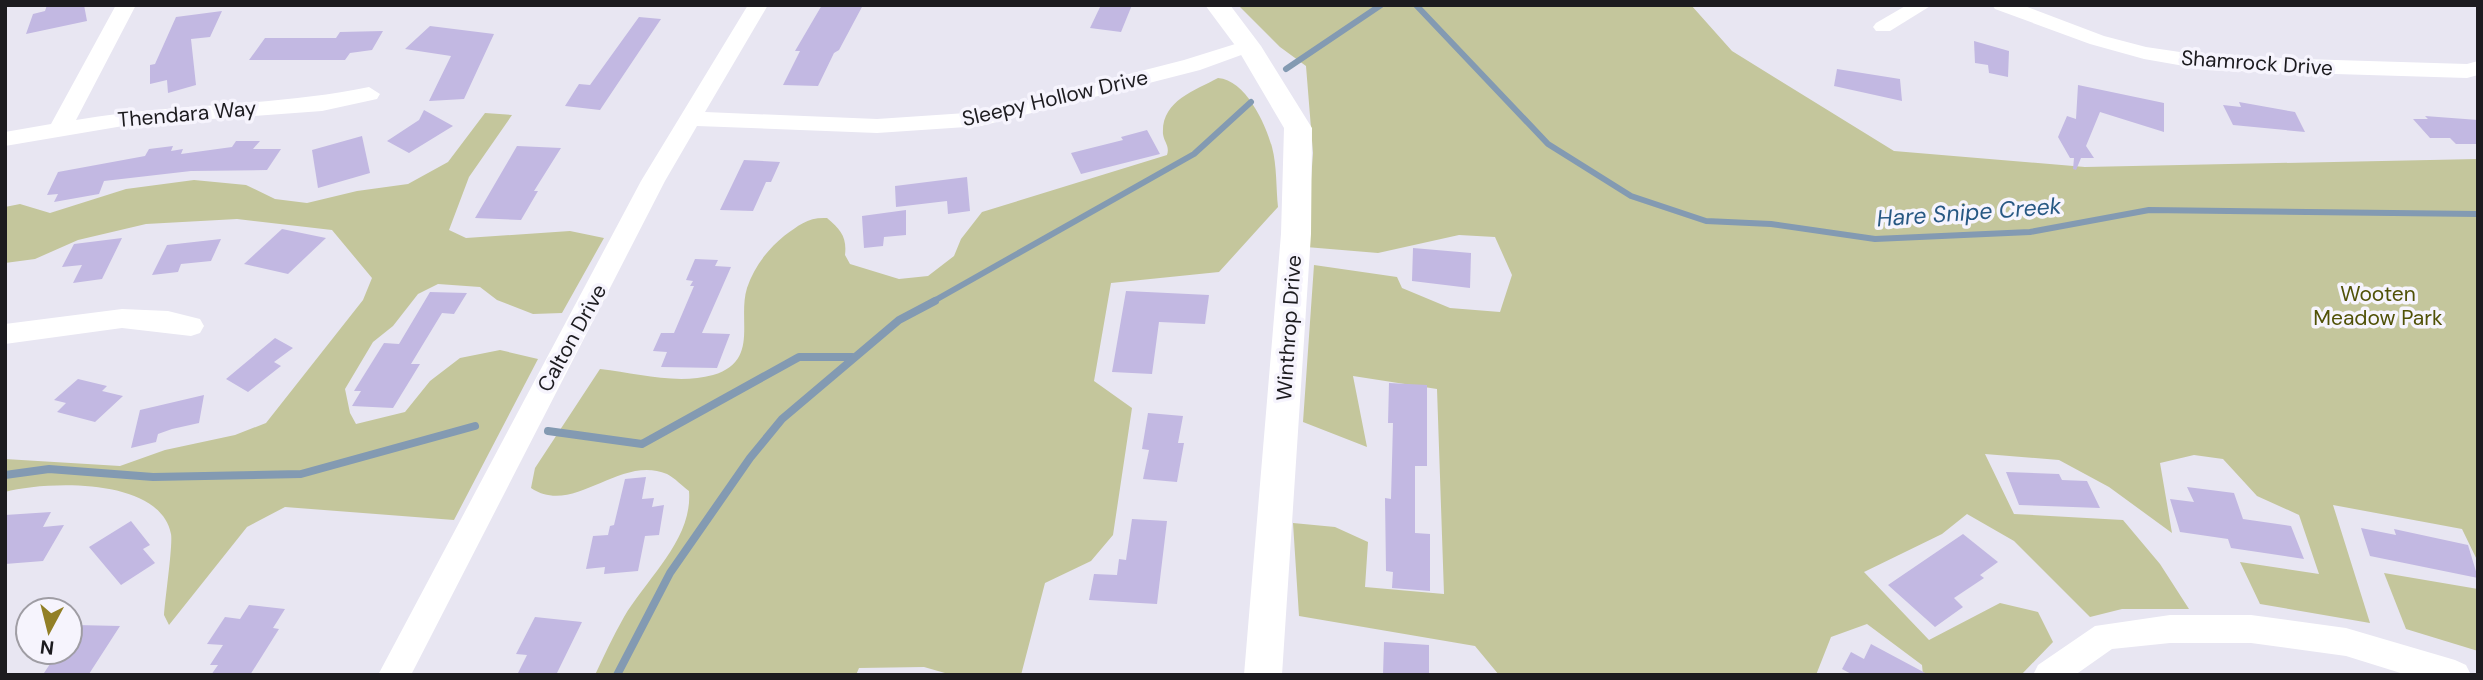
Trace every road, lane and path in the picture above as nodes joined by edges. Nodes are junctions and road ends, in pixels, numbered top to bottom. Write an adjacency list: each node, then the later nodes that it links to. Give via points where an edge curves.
1 (126, 5): 11 (street)
2 (758, 5): 10 (street, Calton Drive)
3 (1217, 5): 7 (street, Winthrop Drive)
4 (1922, 5): 6 (street)
5 (2002, 5): 8 (street, Shamrock Drive, via 2097,40 2207,63 2444,71)
6 (1883, 27)
7 (1248, 46): 10 (street, Sleepy Hollow Drive, via 1192,65 981,118 877,126); 16 (street, Winthrop Drive, via 1298,128 1296,234)
8 (2478, 68)
9 (369, 94): 11 (street, Thendara Way, via 322,104 184,112)
10 (690, 119): 15 (street, Calton Drive, via 653,181)
11 (61, 127): 12 (street, Thendara Way)
12 (5, 139)
13 (191, 326): 14 (street, via 149,317 117,318)
14 (5, 334)
15 (394, 675)
16 (1263, 675)
17 (2049, 675): 18 (street, via 2106,636 2170,629 2251,629 2346,642)
18 (2455, 675)

